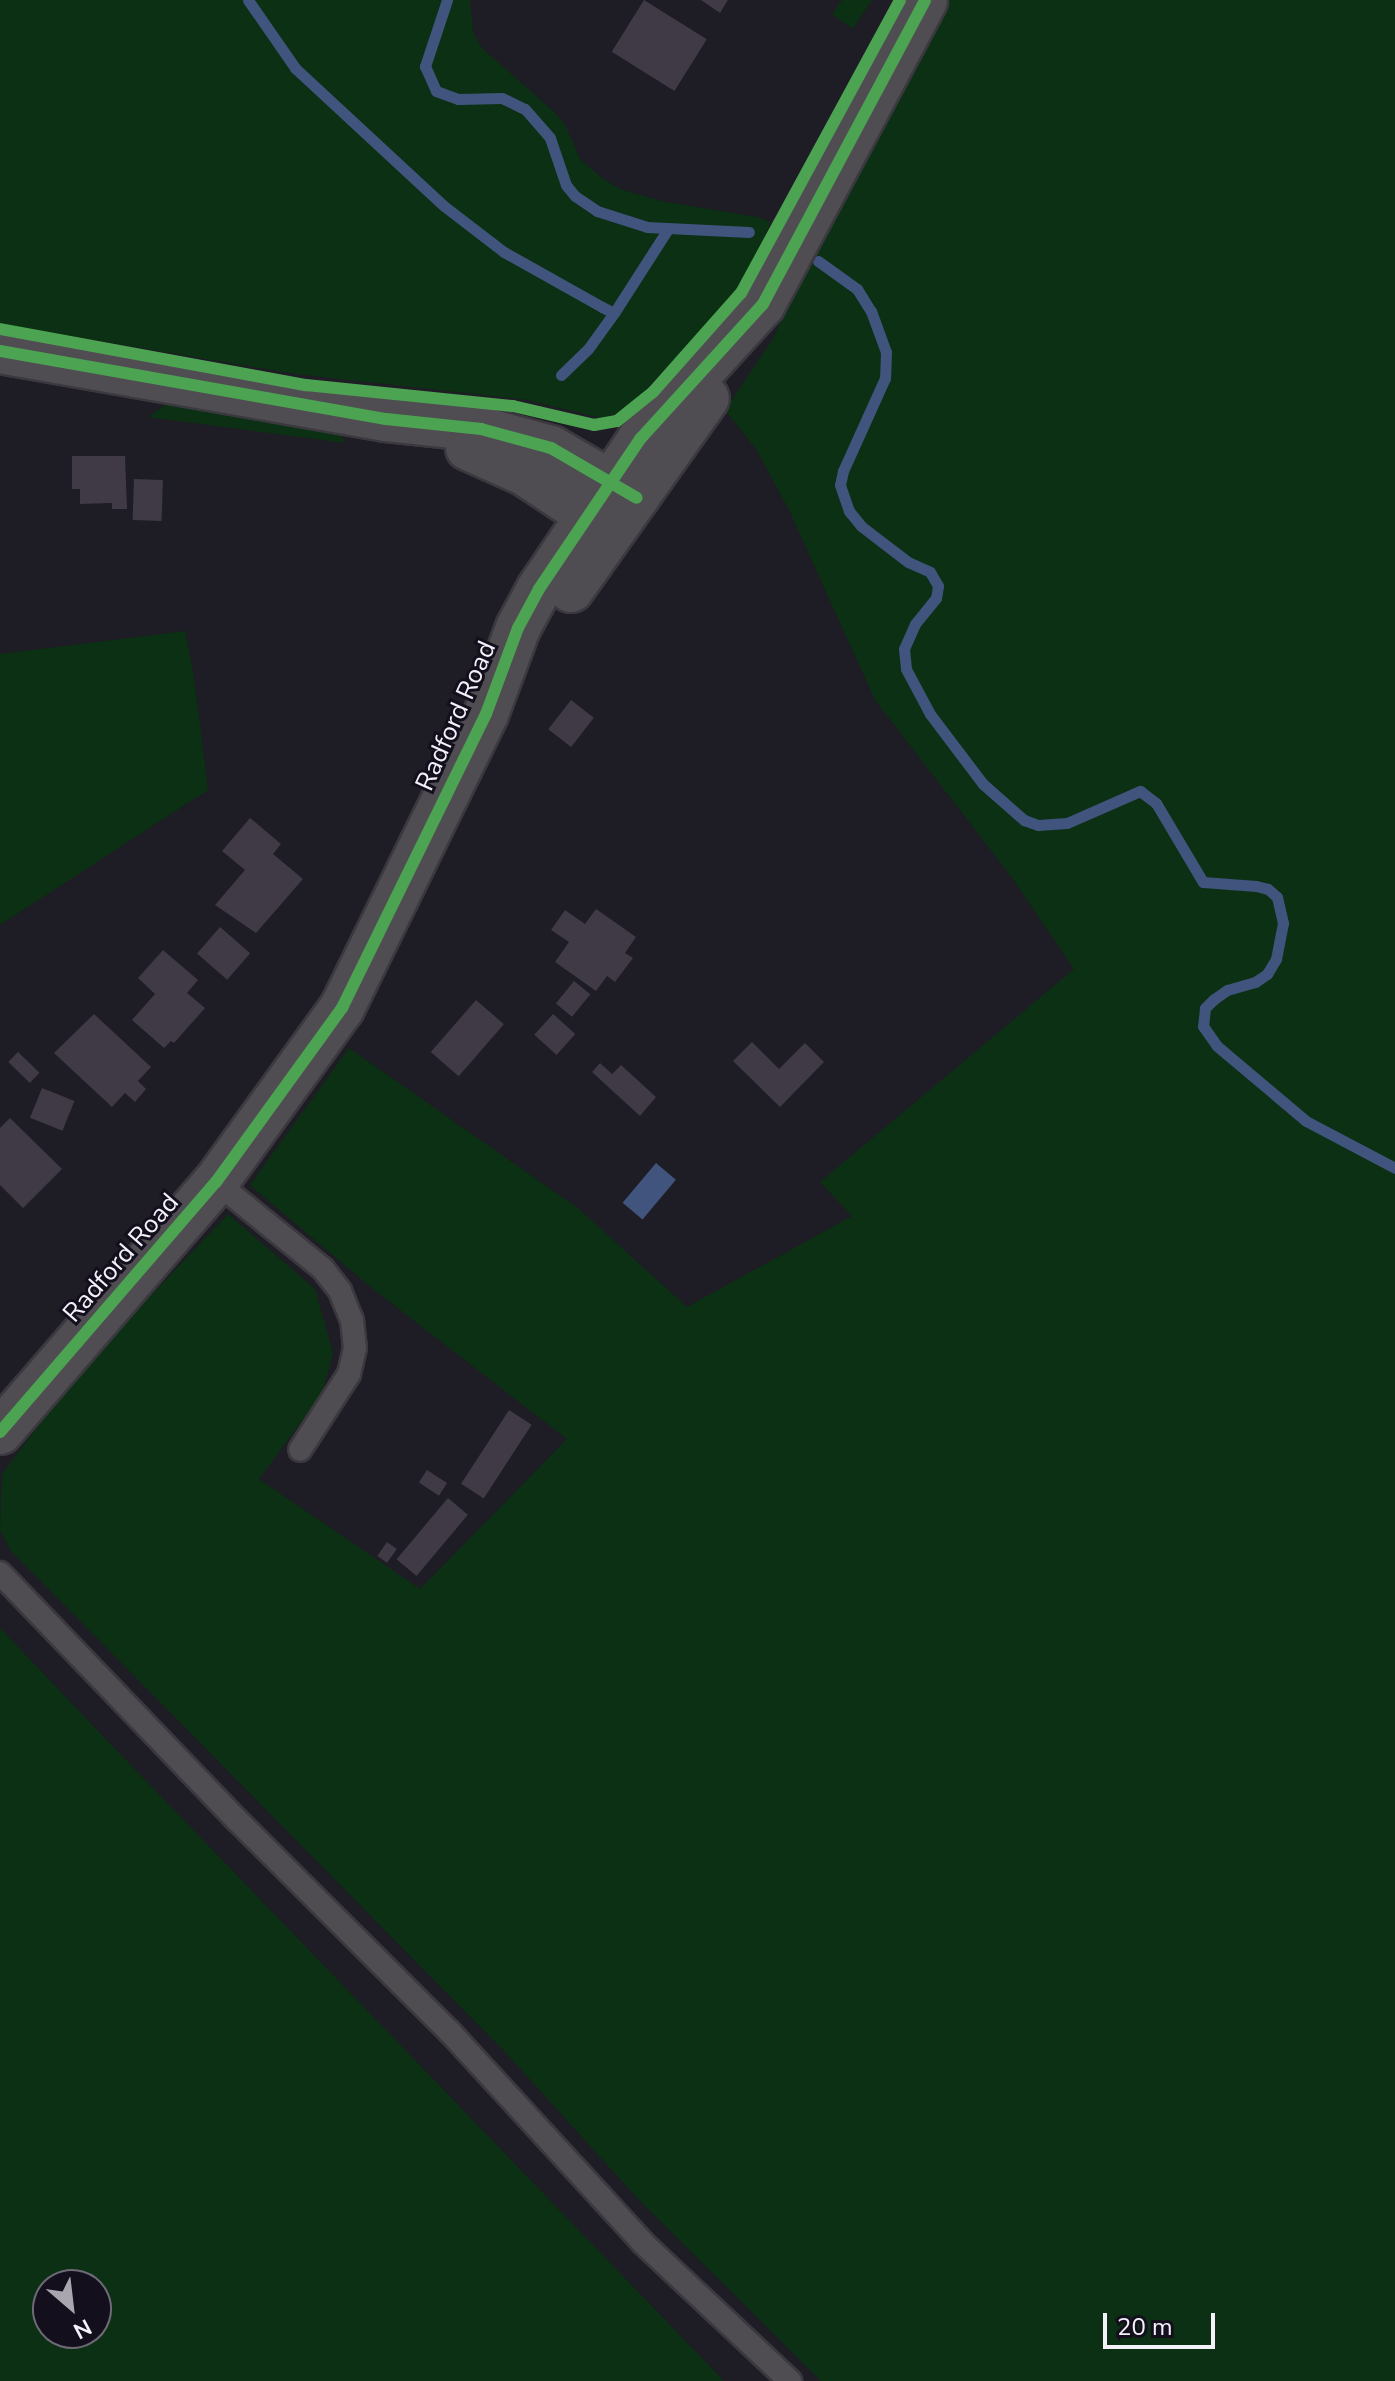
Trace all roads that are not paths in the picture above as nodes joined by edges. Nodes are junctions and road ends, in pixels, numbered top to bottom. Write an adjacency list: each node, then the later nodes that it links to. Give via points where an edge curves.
1 (925, 0): 3 (street, Radford Road, via 777,280 752,319 653,424)
2 (0, 351): 3 (street, via 386,419 448,423 524,440 551,448)
3 (611, 507): 4 (street, Radford Road, via 518,628 478,731 342,1008)
4 (216, 1182): 5 (street, Radford Road); 6 (lane, via 323,1269 352,1320 355,1348 349,1374)
5 (0, 1432)
6 (300, 1450)
7 (0, 1573): 8 (lane, via 449,2031 643,2243)
8 (790, 2381)

